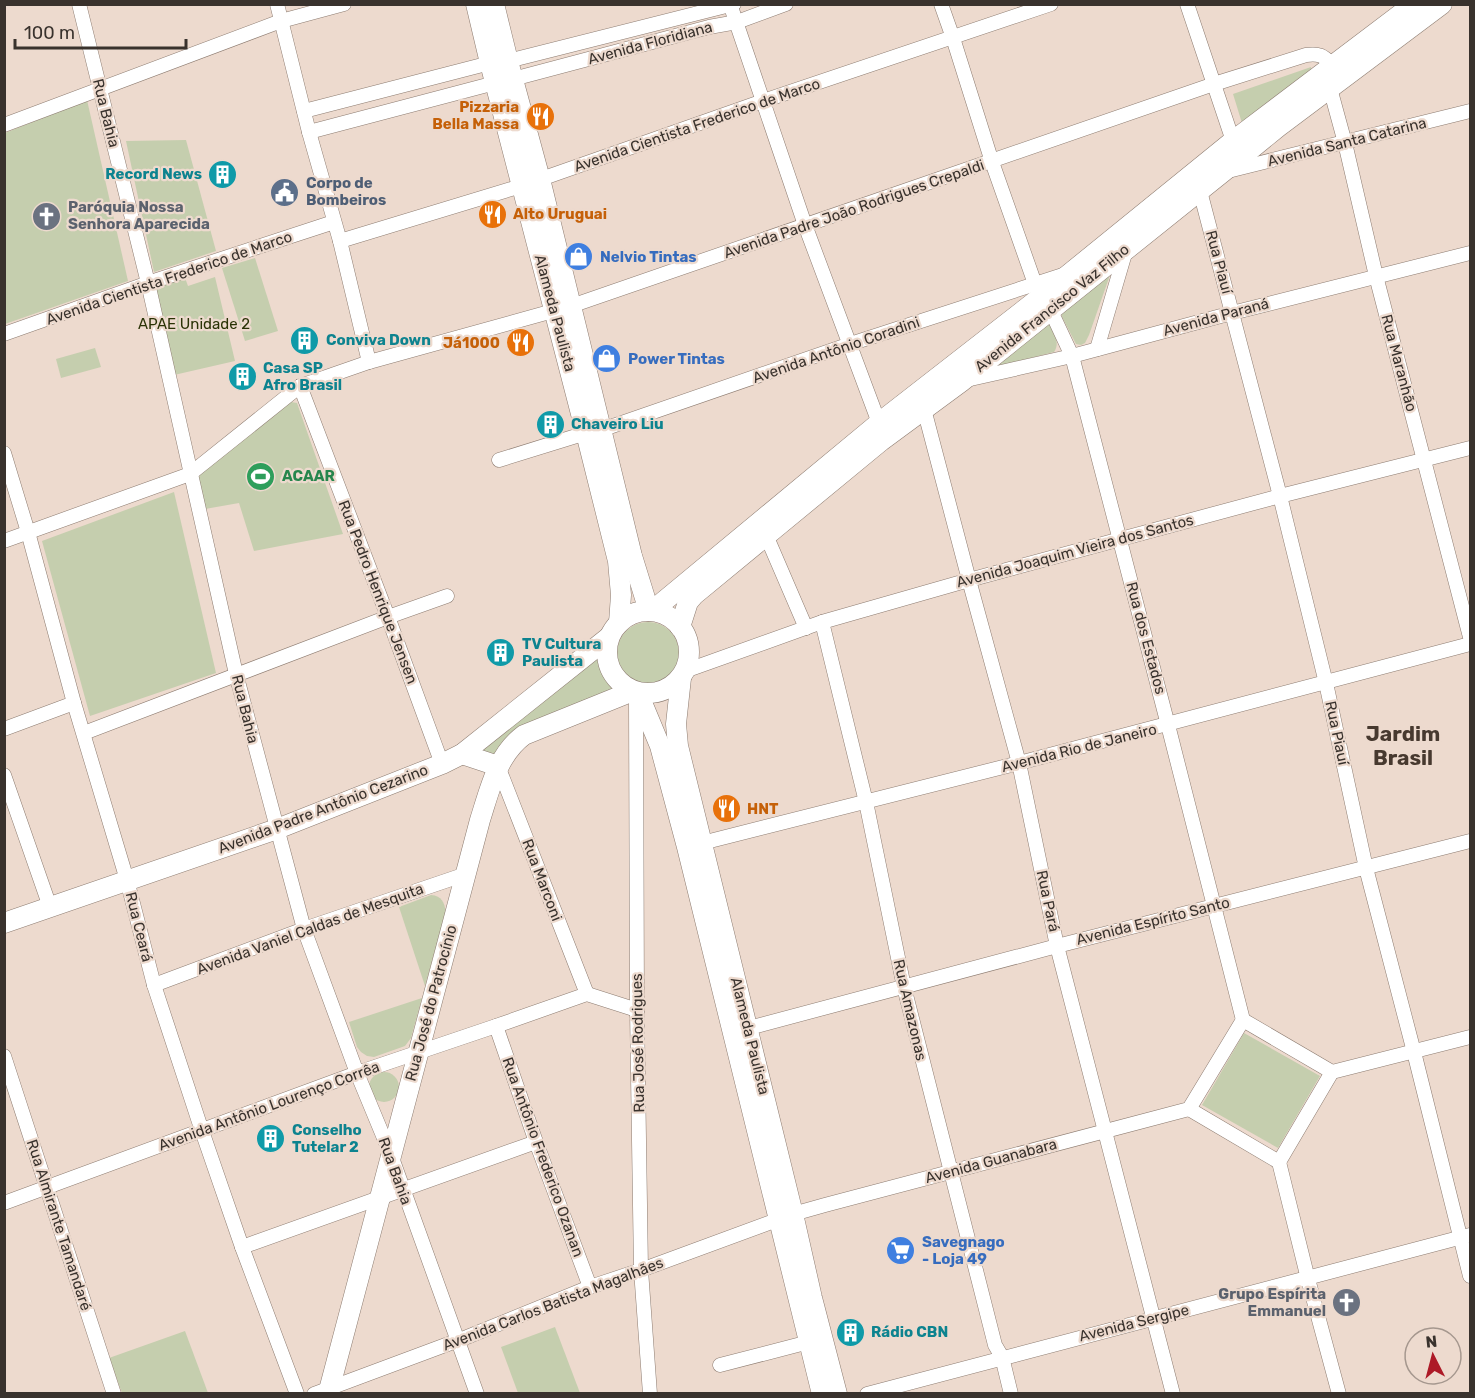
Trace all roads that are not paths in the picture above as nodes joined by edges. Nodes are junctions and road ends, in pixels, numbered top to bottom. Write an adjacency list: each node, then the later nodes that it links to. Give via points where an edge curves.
1 (80, 4): 19 (street, Rua Bahia)
2 (277, 4): 13 (street)
3 (344, 4): 13 (street)
4 (476, 4): 17 (main road, Alameda Paulista)
5 (494, 4): 17 (main road, Alameda Paulista)
6 (786, 4): 14 (street, Avenida Floridiana)
7 (941, 4): 15 (street, Rua dos Estados)
8 (1052, 4): 15 (street, Avenida Cientista Frederico de Marco)
9 (1187, 4): 18 (street)
10 (1414, 4): 16 (main road, Avenida Francisco Vaz Filho)
11 (1442, 4): 20 (main road, Avenida Francisco Vaz Filho)
12 (732, 5): 14 (street); 17 (street, Avenida Floridiana)
13 (281, 21): 19 (street); 22 (street)
14 (737, 22): 17 (street, Avenida Floridiana); 21 (street)
15 (953, 38): 21 (street, Avenida Cientista Frederico de Marco); 28 (street, Rua dos Estados)
16 (1333, 65): 18 (street, Avenida Padre João Rodrigues Crepaldi, via 1323,56 1306,55); 26 (main road, Avenida Francisco Vaz Filho)
17 (501, 71): 22 (street, Avenida Floridiana); 25 (street, Avenida Floridiana); 30 (main road, Alameda Paulista); 31 (main road, Alameda Paulista)
18 (1214, 84): 26 (street); 28 (street, Avenida Padre João Rodrigues Crepaldi)
19 (101, 88): 24 (street); 40 (street, Rua Bahia)
20 (1330, 88): 27 (street, Rua Maranhão); 29 (main road, Avenida Francisco Vaz Filho)
21 (763, 101): 30 (street, Avenida Cientista Frederico de Marco); 34 (street)
22 (304, 111): 25 (street)
23 (1470, 111): 27 (street, Avenida Santa Catarina)
24 (4, 125)
25 (309, 132): 33 (street)
26 (1233, 141): 42 (main road, Avenida Francisco Vaz Filho)
27 (1345, 143): 29 (street, Avenida Santa Catarina); 39 (street, Rua Maranhão)
28 (992, 162): 34 (street, Avenida Padre João Rodrigues Crepaldi); 38 (street, Rua dos Estados)
29 (1223, 172): 32 (main road, Avenida Francisco Vaz Filho)
30 (540, 180): 31 (street, Avenida Cientista Frederico de Marco); 43 (main road, Alameda Paulista)
31 (522, 186): 35 (street, Avenida Cientista Frederico de Marco); 43 (main road, Alameda Paulista)
32 (1200, 191): 36 (main road, Avenida Francisco Vaz Filho); 44 (street, Rua Piauí)
33 (334, 222): 35 (street); 40 (street, Avenida Cientista Frederico de Marco)
34 (805, 225): 43 (street, Avenida Padre João Rodrigues Crepaldi); 46 (street)
35 (340, 241): 49 (street)
36 (1127, 248): 42 (main road, Avenida Francisco Vaz Filho); 47 (street)
37 (1470, 253): 39 (street, Avenida Paraná)
38 (1029, 268): 41 (street); 42 (street, Rua dos Estados)
39 (1376, 276): 44 (street, Avenida Paraná); 58 (street, Rua Maranhão)
40 (148, 283): 45 (street, Avenida Cientista Frederico de Marco); 59 (street, Rua Bahia)
41 (1019, 289): 42 (street, Avenida Antônio Coradini); 46 (street, Avenida Antônio Coradini)
42 (1042, 296): 48 (street, Rua dos Estados); 50 (main road, Avenida Francisco Vaz Filho); 53 (main road, Avenida Francisco Vaz Filho)
43 (563, 308): 49 (street, Avenida Padre João Rodrigues Crepaldi); 54 (main road, Alameda Paulista)
44 (1232, 313): 47 (street, Avenida Paraná); 60 (street, Rua Piauí)
45 (4, 334)
46 (850, 344): 53 (street); 54 (street, Avenida Antônio Coradini)
47 (1096, 349): 48 (street, Avenida Paraná)
48 (1072, 356): 50 (street, Avenida Paraná); 63 (street, Rua dos Estados)
49 (369, 362): 51 (street, Avenida Padre João Rodrigues Crepaldi)
50 (961, 382): 52 (main road, Avenida Francisco Vaz Filho)
51 (300, 386): 59 (street, Avenida Padre João Rodrigues Crepaldi); 68 (street, Rua Pedro Henrique Jensen)
52 (924, 409): 62 (main road, Avenida Francisco Vaz Filho); 65 (street, Rua Pará)
53 (879, 423): 67 (main road, Avenida Francisco Vaz Filho)
54 (593, 432): 57 (street, Avenida Antônio Coradini); 67 (main road, Alameda Paulista); 72 (main road, Alameda Paulista, via 618,561 621,595)
55 (1470, 448): 58 (street, Avenida Joaquim Vieira dos Santos)
56 (4, 453): 61 (street, Rua Ceará)
57 (499, 460)
58 (1425, 460): 60 (street, Avenida Joaquim Vieira dos Santos); 73 (street, Rua Maranhão)
59 (190, 474): 61 (street, Avenida Padre João Rodrigues Crepaldi); 75 (street, Rua Bahia)
60 (1280, 496): 63 (street, Avenida Joaquim Vieira dos Santos); 77 (street, Rua Piauí)
61 (28, 532): 64 (street, Avenida Padre João Rodrigues Crepaldi); 79 (street, Rua Ceará)
62 (766, 535): 70 (main road, Avenida Francisco Vaz Filho, via 694,595); 71 (street)
63 (1120, 539): 65 (street, Avenida Joaquim Vieira dos Santos); 80 (street, Rua dos Estados)
64 (4, 541)
65 (969, 580): 69 (street, Avenida Joaquim Vieira dos Santos); 84 (street, Rua Pará)
66 (447, 596): 68 (street)
67 (651, 611): 70 (main road, via 663,614); 72 (main road, via 628,616)
68 (388, 617): 75 (street); 85 (street, Rua Pedro Henrique Jensen)
69 (822, 622): 71 (street, Avenida Joaquim Vieira dos Santos); 88 (street, Rua Amazonas)
70 (680, 627): 76 (main road, via 689,648)
71 (806, 628): 76 (street, Avenida Joaquim Vieira dos Santos)
72 (614, 630): 78 (main road, via 606,650 607,663 621,685); 83 (main road, Avenida Padre Antônio Cezarino)
73 (1470, 637)
74 (1470, 644): 77 (street, Avenida Rio de Janeiro)
75 (236, 674): 82 (street); 89 (street, Rua Bahia)
76 (683, 675): 78 (main road, via 661,692); 91 (main road, Alameda Paulista, via 676,724)
77 (1326, 683): 80 (street, Avenida Rio de Janeiro); 92 (street, Rua Piauí)
78 (635, 692): 86 (main road, Rua José do Patrocínio, via 524,735 510,747); 91 (main road, Alameda Paulista, via 660,747); 103 (street, Rua José Rodrigues)
79 (74, 703): 81 (street); 82 (street, Rua Ceará)
80 (1168, 725): 84 (street, Avenida Rio de Janeiro); 95 (street, Rua dos Estados)
81 (4, 729)
82 (84, 733): 94 (street, Rua Ceará)
83 (462, 754): 85 (main road, Avenida Padre Antônio Cezarino); 86 (main road)
84 (1019, 763): 88 (street, Avenida Rio de Janeiro); 99 (street, Rua Pará)
85 (442, 764): 89 (main road, Avenida Padre Antônio Cezarino)
86 (498, 766): 93 (main road, Rua José do Patrocínio); 102 (street, Rua Marconi)
87 (4, 776): 96 (street)
88 (866, 802): 91 (street, Avenida Rio de Janeiro); 101 (street, Rua Amazonas)
89 (277, 829): 94 (main road, Avenida Padre Antônio Cezarino); 98 (street, Rua Bahia)
90 (1470, 841): 92 (street, Avenida Espírito Santo)
91 (695, 845): 106 (main road, Alameda Paulista)
92 (1366, 868): 95 (street, Avenida Espírito Santo); 109 (street, Rua Piauí)
93 (466, 874): 98 (street, Avenida Vaniel Caldas de Mesquita); 108 (main road, Rua José do Patrocínio)
94 (127, 880): 96 (main road, Avenida Padre Antônio Cezarino); 100 (street, Rua Ceará)
95 (1214, 906): 99 (street, Avenida Espírito Santo); 104 (street, Rua dos Estados)
96 (50, 907): 97 (main road, Avenida Padre Antônio Cezarino)
97 (4, 923)
98 (304, 929): 100 (street, Avenida Vaniel Caldas de Mesquita); 112 (street, Rua Bahia)
99 (1057, 946): 101 (street, Avenida Espírito Santo); 115 (street, Rua Pará)
100 (154, 985): 114 (street, Rua Ceará)
101 (904, 987): 106 (street, Avenida Espírito Santo); 119 (street, Rua Amazonas)
102 (587, 994): 103 (street); 105 (street, Avenida Antônio Lourenço Corrêa)
103 (637, 1010): 127 (street, Rua José Rodrigues)
104 (1243, 1020): 111 (street); 113 (street)
105 (496, 1026): 108 (street, Avenida Antônio Lourenço Corrêa); 116 (street, Rua Antônio Frederico Ozanan)
106 (740, 1030): 124 (main road, Alameda Paulista)
107 (1470, 1037): 109 (street)
108 (418, 1052): 112 (street, Avenida Antônio Lourenço Corrêa); 117 (main road, Rua José do Patrocínio)
109 (1414, 1052): 111 (street); 125 (street, Rua Piauí)
110 (4, 1056): 120 (street, Rua Almirante Tamandaré)
111 (1332, 1072): 118 (street)
112 (357, 1073): 114 (street, Avenida Antônio Lourenço Corrêa); 117 (street, Rua Bahia)
113 (1189, 1109): 115 (street, Avenida Guanabara); 118 (street)
114 (202, 1131): 120 (street, Avenida Antônio Lourenço Corrêa); 126 (street, Rua Ceará)
115 (1105, 1132): 119 (street, Avenida Guanabara); 131 (street, Rua Pará)
116 (536, 1142): 121 (street); 130 (street, Rua Antônio Frederico Ozanan)
117 (391, 1155): 121 (street, Rua Bahia); 122 (main road, Rua José do Patrocínio)
118 (1279, 1162): 129 (street)
119 (950, 1172): 124 (street, Avenida Guanabara); 134 (street, Rua Amazonas, via 995,1345)
120 (47, 1187): 123 (street, Avenida Antônio Lourenço Corrêa); 137 (street, Rua Almirante Tamandaré)
121 (402, 1189): 122 (street); 132 (street, Rua Bahia)
122 (380, 1198): 126 (street); 136 (main road, Rua José do Patrocínio)
123 (4, 1203)
124 (786, 1217): 127 (street, Avenida Carlos Batista Magalhães); 133 (main road, Alameda Paulista); 142 (main road, Alameda Paulista)
125 (1466, 1236): 128 (street, Rua Piauí); 129 (street, Avenida Sergipe)
126 (242, 1247): 138 (street, Rua Ceará)
127 (641, 1270): 130 (street, Avenida Carlos Batista Magalhães); 140 (street, Rua José Rodrigues)
128 (1470, 1276)
129 (1308, 1279): 131 (street, Avenida Sergipe); 146 (street)
130 (590, 1287): 132 (street, Avenida Carlos Batista Magalhães)
131 (1153, 1318): 134 (street, Avenida Sergipe); 145 (street, Rua Pará)
132 (457, 1340): 136 (street, Avenida Carlos Batista Magalhães); 139 (street, Rua Bahia)
133 (809, 1342): 135 (street); 141 (main road, Alameda Paulista)
134 (1002, 1357): 143 (street, Avenida Sergipe); 144 (street, Rua Amazonas)
135 (720, 1365)
136 (323, 1392)
137 (114, 1394)
138 (297, 1394)
139 (477, 1394)
140 (650, 1394)
141 (822, 1394)
142 (837, 1394)
143 (867, 1394)
144 (1011, 1394)
145 (1173, 1394)
146 (1339, 1394)

